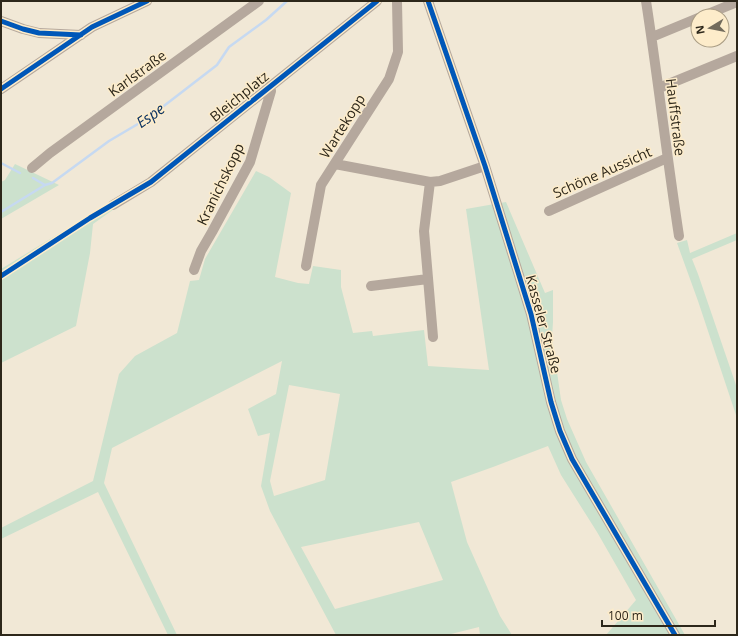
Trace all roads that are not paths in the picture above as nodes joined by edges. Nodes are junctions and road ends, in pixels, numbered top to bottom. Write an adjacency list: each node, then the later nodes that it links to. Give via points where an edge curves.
1 (147, 1): 11 (street, via 105,20)
2 (259, 1): 20 (street, Karlstraße)
3 (377, 1): 14 (street, Bleichplatz)
4 (397, 1): 18 (street, Wartekopp, via 398,52 389,79)
5 (428, 1): 19 (street, Kasseler Straße)
6 (646, 1): 12 (street, Hauffstraße)
7 (737, 2): 8 (street)
8 (722, 8)
9 (1, 21): 11 (street, via 39,33)
10 (690, 21): 12 (street)
11 (80, 35): 16 (street)
12 (652, 37): 15 (street, Hauffstraße)
13 (737, 56): 15 (street)
14 (270, 86): 22 (street, Bleichplatz, via 151,182); 26 (street, Kranichskopp, via 271,91 250,162 201,251)
15 (659, 88): 17 (street, Hauffstraße)
16 (1, 89)
17 (667, 158): 23 (street, Schöne Aussicht); 24 (street, Hauffstraße)
18 (335, 164): 21 (street); 25 (street, Wartekopp, via 321,185)
19 (485, 166): 21 (street); 30 (street, Kasseler Straße, via 531,314 560,431 572,460)
20 (32, 168)
21 (430, 182): 27 (street, via 424,231)
22 (113, 205)
23 (549, 211)
24 (679, 236)
25 (306, 266)
26 (194, 270)
27 (428, 279): 28 (street); 29 (street)
28 (371, 286)
29 (433, 337)
30 (675, 635)

